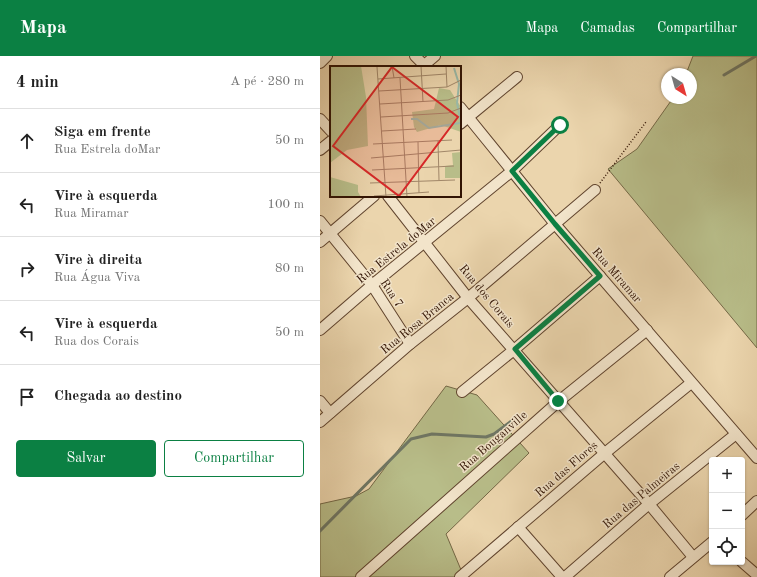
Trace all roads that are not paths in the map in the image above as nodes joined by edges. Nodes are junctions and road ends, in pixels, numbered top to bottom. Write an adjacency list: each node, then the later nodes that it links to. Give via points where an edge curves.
1 (327, 56): 4 (street)
2 (415, 56): 5 (street)
3 (435, 56): 5 (street)
4 (320, 63)
5 (424, 66)
6 (517, 77): 8 (street)
7 (461, 108): 8 (street, Rua Miramar)
8 (468, 117): 10 (street); 15 (street, Rua Miramar)
9 (320, 119): 12 (street)
10 (461, 123)
11 (560, 125): 15 (street, Rua Estrela doMar)
12 (330, 130)
13 (330, 142): 14 (street)
14 (320, 150)
15 (512, 171): 20 (street, Rua Miramar); 23 (street, Rua Estrela doMar)
16 (595, 190): 20 (street, Rua Rosa Branca)
17 (373, 197): 21 (street)
18 (389, 197): 23 (street, Rua dos Corais)
19 (320, 220): 21 (street, Rua 7)
20 (555, 224): 24 (street, Rua Miramar); 26 (street, Rua Rosa Branca)
21 (331, 232): 22 (street); 25 (street, Rua 7)
22 (320, 242)
23 (426, 242): 25 (street, Rua Estrela doMar); 26 (street, Rua dos Corais)
24 (600, 276): 28 (street, Rua Miramar); 30 (street)
25 (372, 285): 27 (street, Rua Estrela doMar); 29 (street, Rua 7)
26 (468, 298): 29 (street, Rua Rosa Branca); 30 (street, Rua dos Corais)
27 (320, 330)
28 (647, 330): 31 (street, Rua Miramar); 34 (street, Rua Bouganville)
29 (410, 344): 35 (street, Rua Rosa Branca)
30 (515, 349): 32 (street); 34 (street, Rua dos Corais)
31 (691, 383): 37 (street, Rua Miramar); 38 (street, Rua das Flores)
32 (462, 392)
33 (320, 400): 35 (street)
34 (558, 401): 38 (street, Rua dos Corais); 48 (street, Rua Bouganville)
35 (330, 413): 36 (street, Rua Rosa Branca)
36 (320, 422)
37 (736, 434): 39 (street, Rua Miramar); 41 (street, Rua das Palmeiras)
38 (605, 453): 41 (street, Rua dos Corais); 43 (street, Rua das Flores)
39 (757, 458)
40 (757, 502): 42 (street)
41 (649, 504): 45 (street, Rua dos Corais); 50 (street, Rua das Palmeiras)
42 (745, 512)
43 (518, 527): 49 (street, Rua das Flores); 50 (street)
44 (709, 545): 45 (street)
45 (693, 558): 51 (street)
46 (745, 565): 47 (street)
47 (757, 575)
48 (361, 577)
49 (460, 577)
50 (564, 577)
51 (670, 577)

